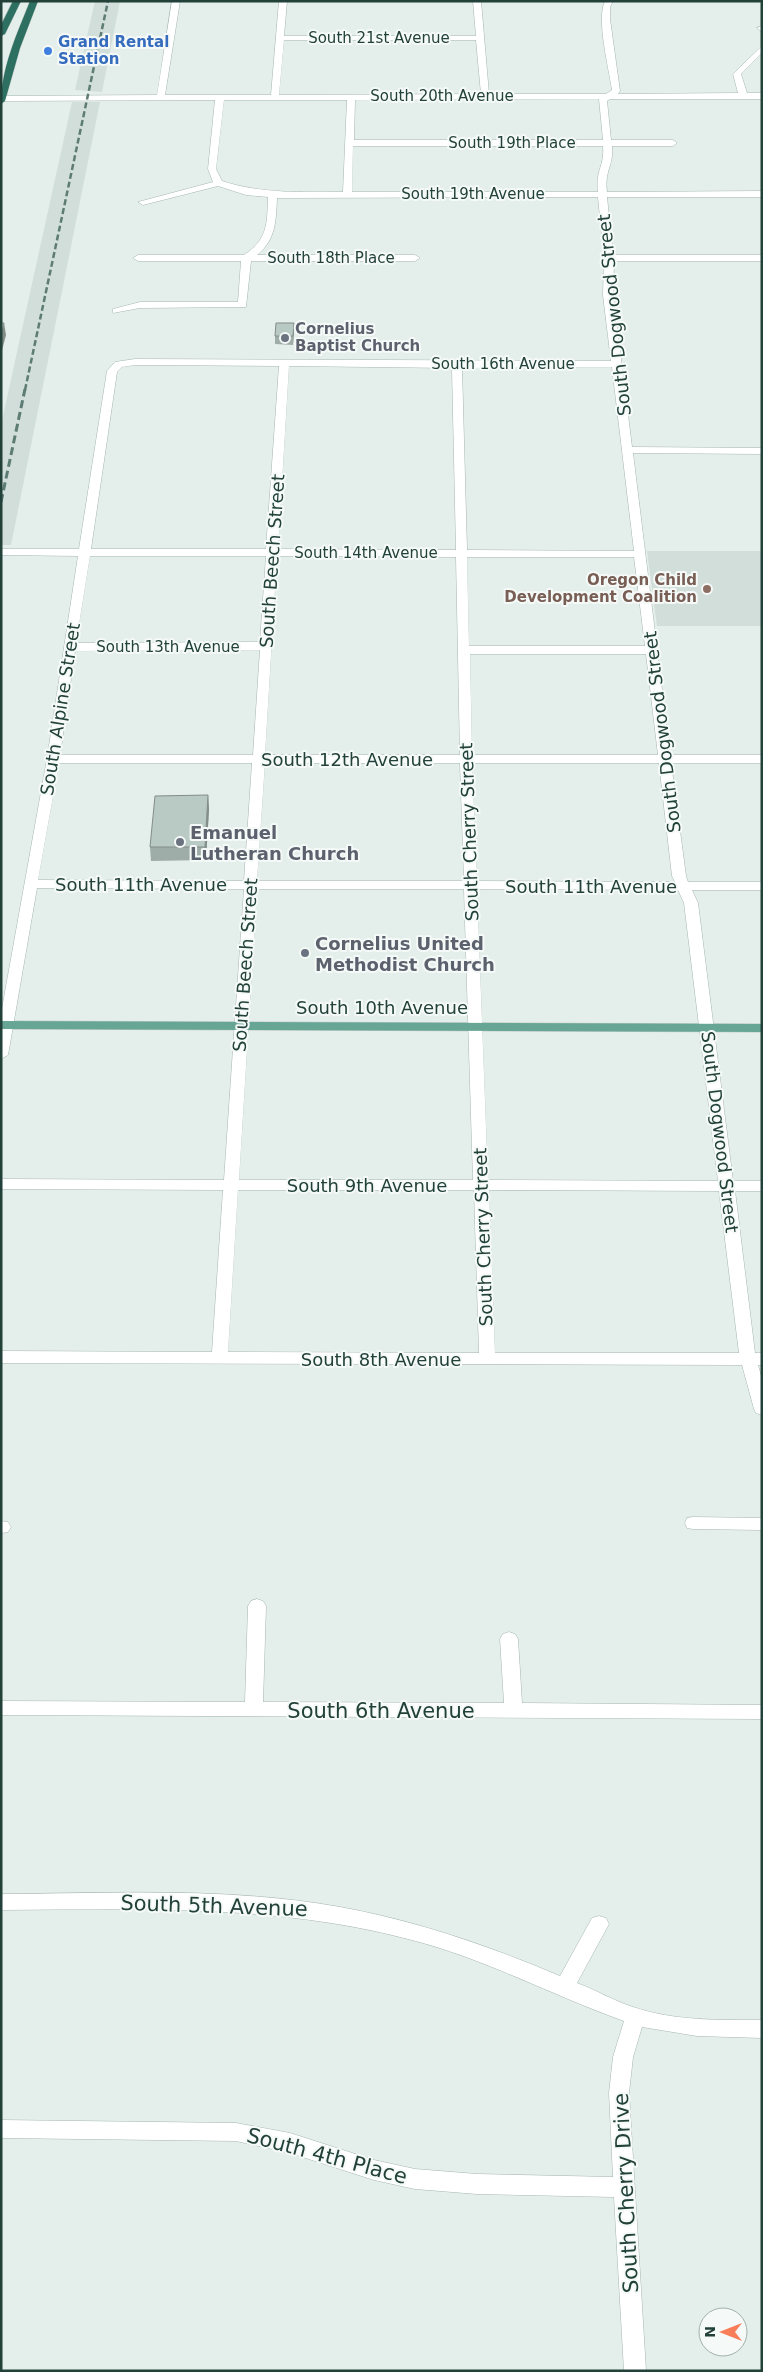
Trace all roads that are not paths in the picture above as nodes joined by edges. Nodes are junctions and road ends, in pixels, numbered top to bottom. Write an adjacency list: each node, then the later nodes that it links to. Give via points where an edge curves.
1 (17, 1): 7 (highway)
2 (34, 1): 19 (highway, via 22,28)
3 (176, 1): 11 (street)
4 (283, 1): 8 (street)
5 (477, 1): 9 (street)
6 (610, 1): 16 (street, South Dogwood Street, via 606,17 616,91)
7 (1, 34)
8 (279, 38): 9 (street, South 21st Avenue); 13 (street)
9 (480, 38): 15 (street)
10 (762, 48): 17 (street, via 738,74)
11 (161, 96): 12 (street, South 20th Avenue); 19 (street, South 20th Avenue)
12 (220, 96): 13 (street, South 20th Avenue); 23 (street, via 212,169)
13 (275, 96): 14 (street, South 20th Avenue)
14 (351, 96): 15 (street, South 20th Avenue); 22 (street)
15 (485, 96): 16 (street, South 20th Avenue)
16 (609, 96): 17 (street, South 20th Avenue); 20 (street, South Dogwood Street, via 603,100)
17 (742, 96): 18 (street, South 20th Avenue)
18 (762, 96)
19 (1, 99)
20 (607, 143): 21 (street, South 19th Place); 22 (street, South 19th Place); 26 (street, South Dogwood Street, via 608,160 601,175)
21 (673, 143)
22 (350, 144): 25 (street)
23 (218, 183): 24 (street, South 19th Avenue, via 246,192); 28 (street)
24 (273, 194): 25 (street, South 19th Avenue); 30 (street, via 271,233 258,252)
25 (347, 194): 26 (street, South 19th Avenue)
26 (602, 194): 27 (street, South 19th Avenue, via 730,198); 32 (street, South Dogwood Street)
27 (762, 194)
28 (143, 202)
29 (138, 258): 30 (street, South 18th Place)
30 (246, 258): 31 (street, South 18th Place); 34 (street, via 243,305 140,305)
31 (415, 258)
32 (609, 258): 33 (street); 37 (street, South Dogwood Street, via 608,295)
33 (762, 258)
34 (116, 311)
35 (284, 363): 36 (street, South 16th Avenue); 38 (street, South 16th Avenue); 43 (street, South Beech Street)
36 (119, 364): 42 (street, South Alpine Street, via 112,371)
37 (617, 364): 38 (street, South 16th Avenue); 39 (street, South Dogwood Street)
38 (457, 365): 44 (street, South Cherry Street)
39 (628, 450): 40 (street); 45 (street, South Dogwood Street)
40 (762, 451)
41 (1, 552): 42 (street, South 14th Avenue)
42 (85, 552): 43 (street, South 14th Avenue); 47 (street, South Alpine Street)
43 (273, 553): 44 (street, South 14th Avenue); 46 (street, South Beech Street)
44 (460, 553): 45 (street, South 14th Avenue); 48 (street, South Cherry Street)
45 (641, 554): 49 (street, South Dogwood Street)
46 (266, 646): 47 (street, South 13th Avenue); 51 (street, South Beech Street)
47 (70, 647): 50 (street, South Alpine Street)
48 (465, 650): 49 (street); 52 (street, South Cherry Street)
49 (652, 650): 53 (street, South Dogwood Street)
50 (53, 759): 51 (street, South 12th Avenue); 55 (street, South Alpine Street)
51 (257, 759): 52 (street, South 12th Avenue); 56 (street, South Beech Street)
52 (466, 759): 53 (street, South 12th Avenue); 57 (street, South Cherry Street)
53 (665, 759): 54 (street, South 12th Avenue); 58 (street, South Dogwood Street, via 679,876)
54 (762, 759)
55 (30, 884): 56 (street, South 11th Avenue); 60 (street, South Alpine Street)
56 (250, 885): 57 (street, South 11th Avenue); 61 (street, South Beech Street)
57 (470, 886): 58 (street, South 11th Avenue); 62 (street, South Cherry Street)
58 (683, 886): 59 (street, South 11th Avenue); 63 (street, South Dogwood Street, via 690,903)
59 (762, 886)
60 (4, 1025): 61 (main road, South 10th Avenue); 65 (street, South Alpine Street)
61 (242, 1026): 62 (main road, South 10th Avenue); 67 (street, South Beech Street)
62 (475, 1026): 63 (main road, South 10th Avenue); 68 (street, South Cherry Street)
63 (706, 1027): 64 (main road, South 10th Avenue); 69 (street, South Dogwood Street)
64 (762, 1028)
65 (1, 1055)
66 (1, 1184): 67 (street, South 9th Avenue)
67 (232, 1184): 68 (street, South 9th Avenue); 72 (street, South Beech Street)
68 (481, 1185): 69 (street, South 9th Avenue); 73 (street, South Cherry Street)
69 (726, 1186): 70 (street, South 9th Avenue); 74 (street, South Dogwood Street)
70 (762, 1186)
71 (1, 1357): 72 (street, South 8th Avenue)
72 (220, 1358): 73 (street, South 8th Avenue)
73 (487, 1359): 74 (street, South 8th Avenue)
74 (755, 1359): 75 (street, South Dogwood Street)
75 (762, 1409)
76 (693, 1523): 77 (street)
77 (762, 1524)
78 (257, 1606): 81 (street)
79 (510, 1640): 82 (street)
80 (1, 1708): 81 (street, South 6th Avenue)
81 (254, 1710): 82 (street, South 6th Avenue)
82 (513, 1711): 83 (street, South 6th Avenue)
83 (762, 1712)
84 (1, 1902): 86 (street, South 5th Avenue, via 220,1902 321,1910 390,1925 465,1949)
85 (599, 1924): 86 (street)
86 (564, 1987): 87 (street, South 5th Avenue)
87 (635, 2017): 88 (street, South 5th Avenue, via 685,2026); 90 (street, South Cherry Drive, via 623,2057 619,2093)
88 (762, 2029)
89 (1, 2129): 90 (street, South 4th Place, via 236,2132 290,2142 374,2170 415,2179 477,2184)
90 (624, 2187): 91 (street, South Cherry Drive)
91 (635, 2371)

